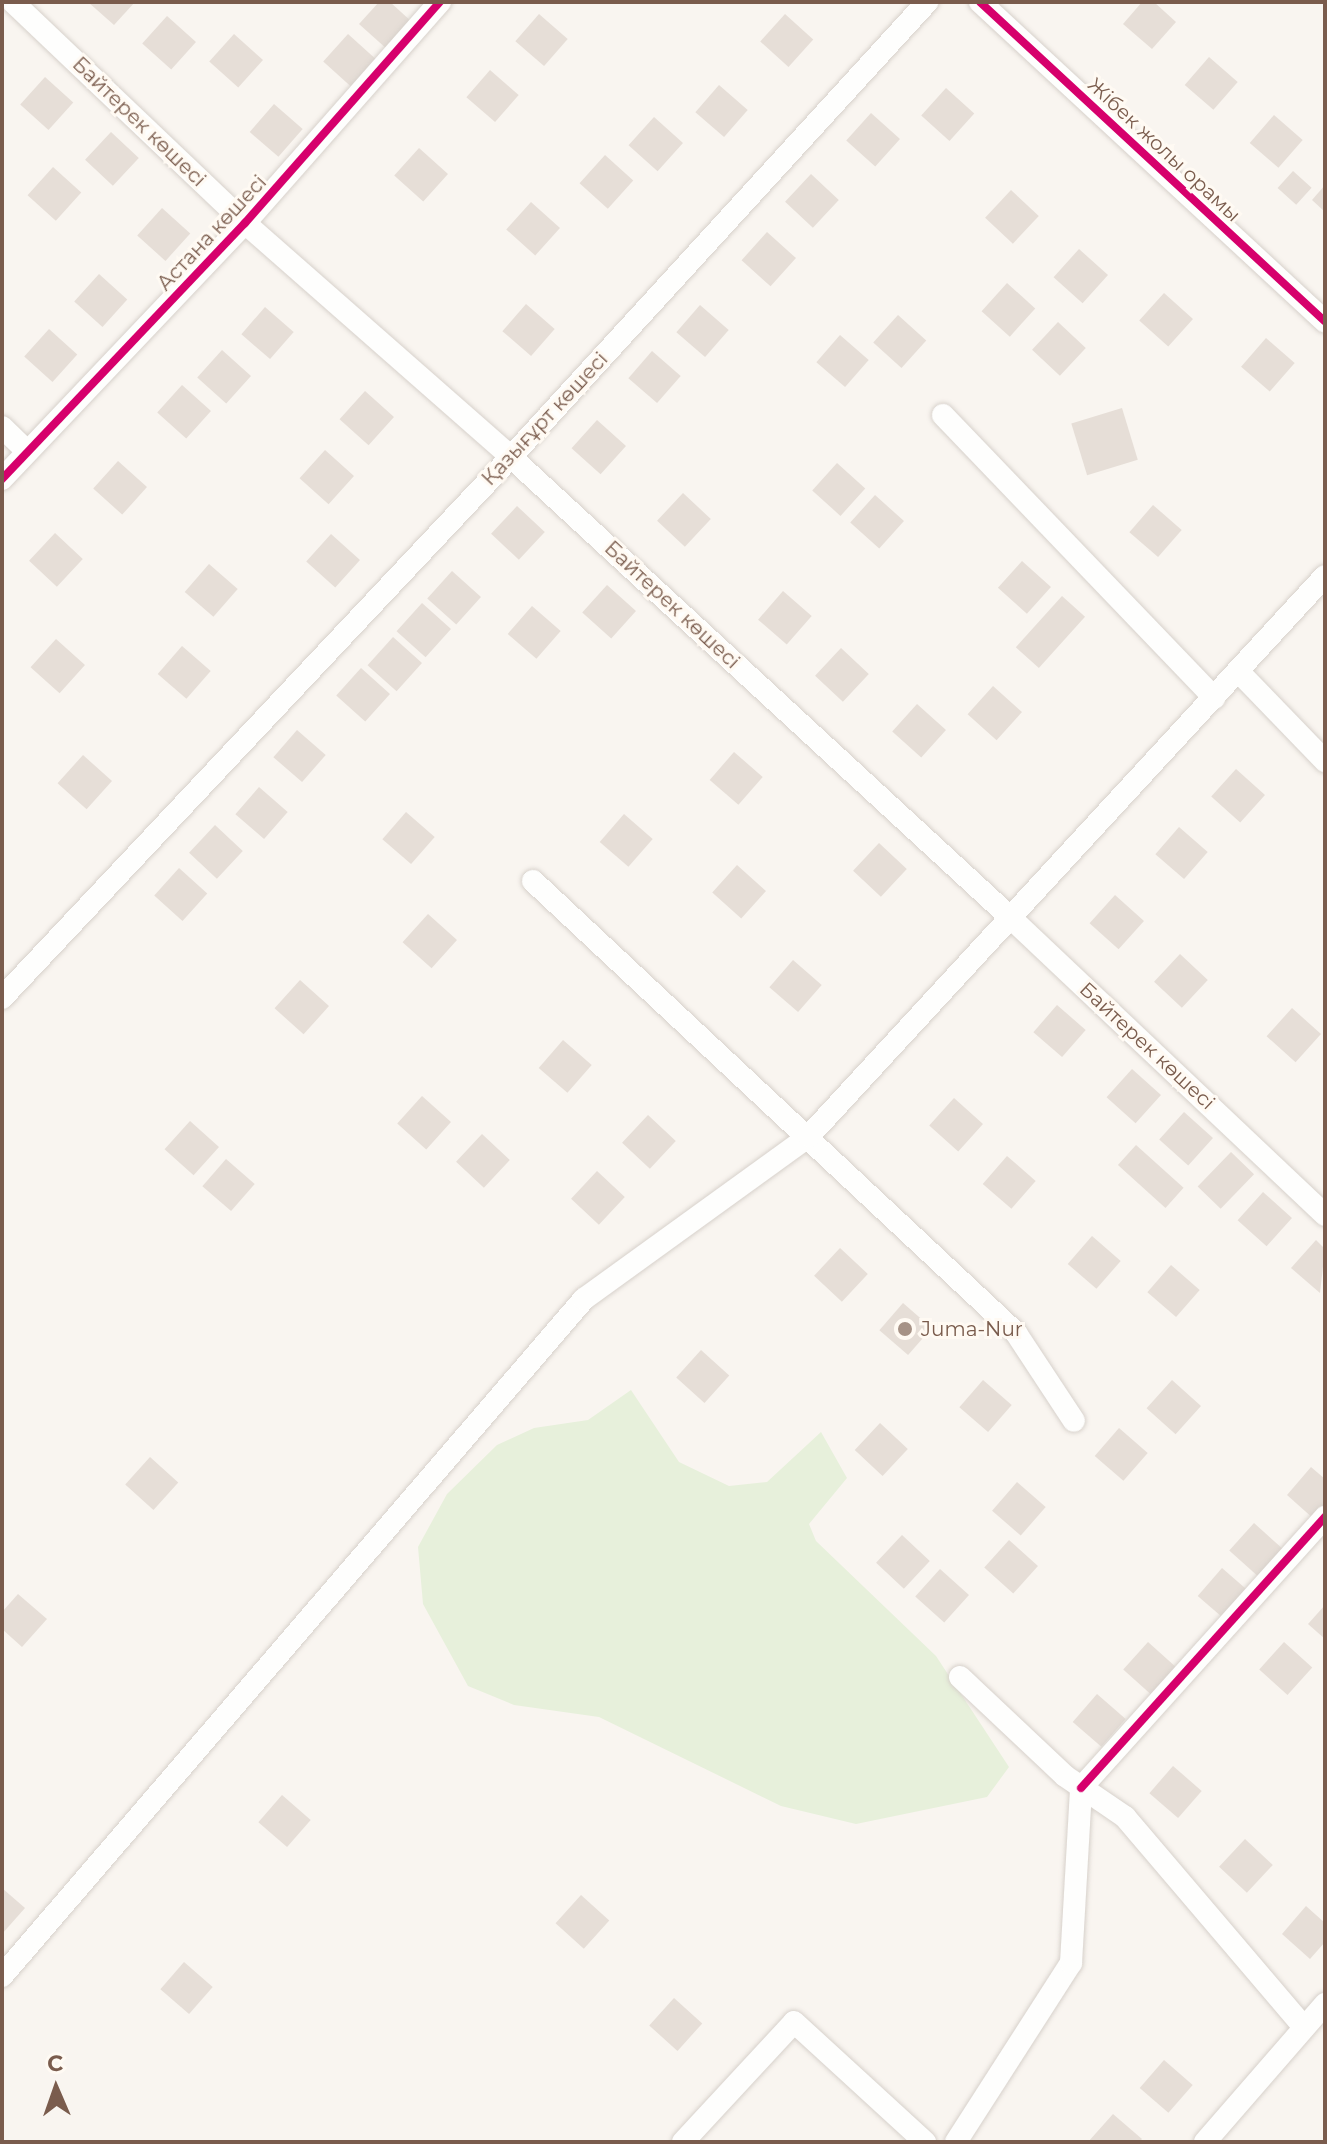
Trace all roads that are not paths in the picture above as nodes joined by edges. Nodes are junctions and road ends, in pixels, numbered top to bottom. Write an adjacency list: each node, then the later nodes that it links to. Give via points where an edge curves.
1 (13, 2): 5 (street, Байтерек көшесі)
2 (440, 2): 5 (street, Астана көшесі)
3 (927, 2): 10 (street, Қазығұрт көшесі)
4 (980, 2): 6 (street, Жібек жолы орамы)
5 (245, 223): 9 (street, Астана көшесі); 10 (street, Байтерек көшесі)
6 (1325, 321)
7 (943, 415): 14 (street)
8 (2, 427): 9 (street)
9 (27, 451): 11 (street, Астана көшесі)
10 (511, 457): 17 (street, Байтерек көшесі); 18 (street, Қазығұрт көшесі)
11 (2, 479)
12 (1325, 576): 13 (street)
13 (1239, 672): 14 (street); 15 (street)
14 (1214, 698): 17 (street)
15 (1325, 761)
16 (533, 881): 19 (street)
17 (1011, 918): 19 (street); 20 (street, Байтерек көшесі)
18 (2, 998)
19 (809, 1136): 21 (street, via 1016,1333); 25 (street, via 584,1299)
20 (1325, 1215)
21 (1074, 1421)
22 (1325, 1517): 24 (street)
23 (960, 1677): 24 (street)
24 (1081, 1788): 27 (street, via 1125,1817); 30 (street, via 1071,1963)
25 (2, 1976)
26 (1325, 2004): 27 (street)
27 (1304, 2027): 31 (street)
28 (683, 2142): 29 (street, via 794,2022)
29 (925, 2142)
30 (956, 2142)
31 (1205, 2142)

